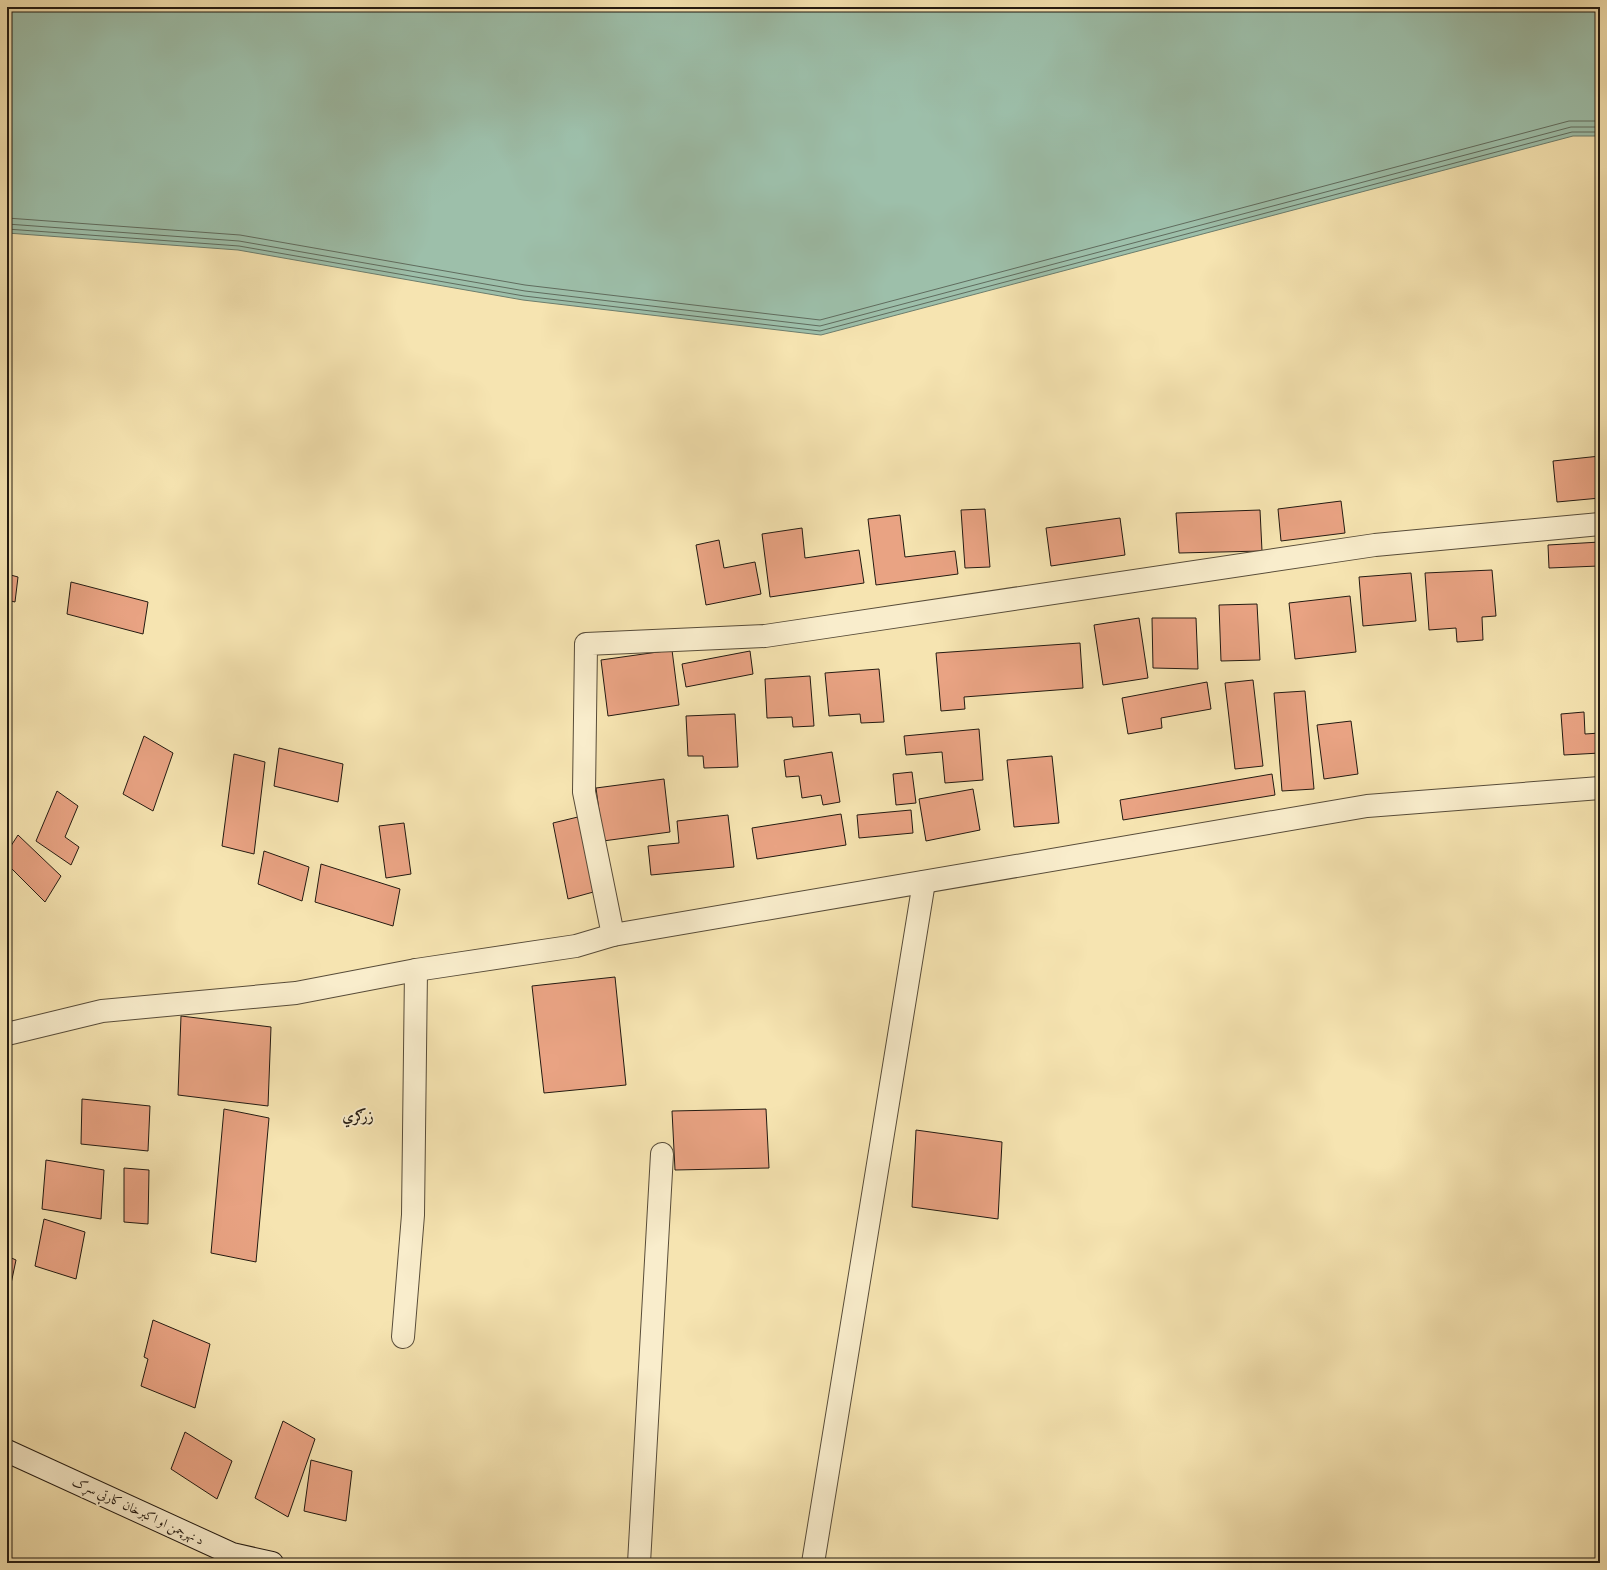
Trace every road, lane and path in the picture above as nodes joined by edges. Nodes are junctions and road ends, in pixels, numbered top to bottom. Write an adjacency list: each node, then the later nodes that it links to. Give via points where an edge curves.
1 (1600, 524): 4 (street, via 1375,545 765,636 586,644 584,792)
2 (1600, 788): 3 (street, via 1367,806)
3 (924, 882): 4 (street); 12 (street)
4 (613, 935): 5 (street, via 576,946)
5 (416, 970): 6 (street, via 296,993 102,1011); 8 (street, via 413,1215)
6 (7, 1034)
7 (662, 1154): 11 (street)
8 (403, 1337)
9 (7, 1451): 10 (street, د نهرچمن او اکبرخان کارتې سړک, via 232,1554)
10 (272, 1563)
11 (639, 1563)
12 (813, 1563)

